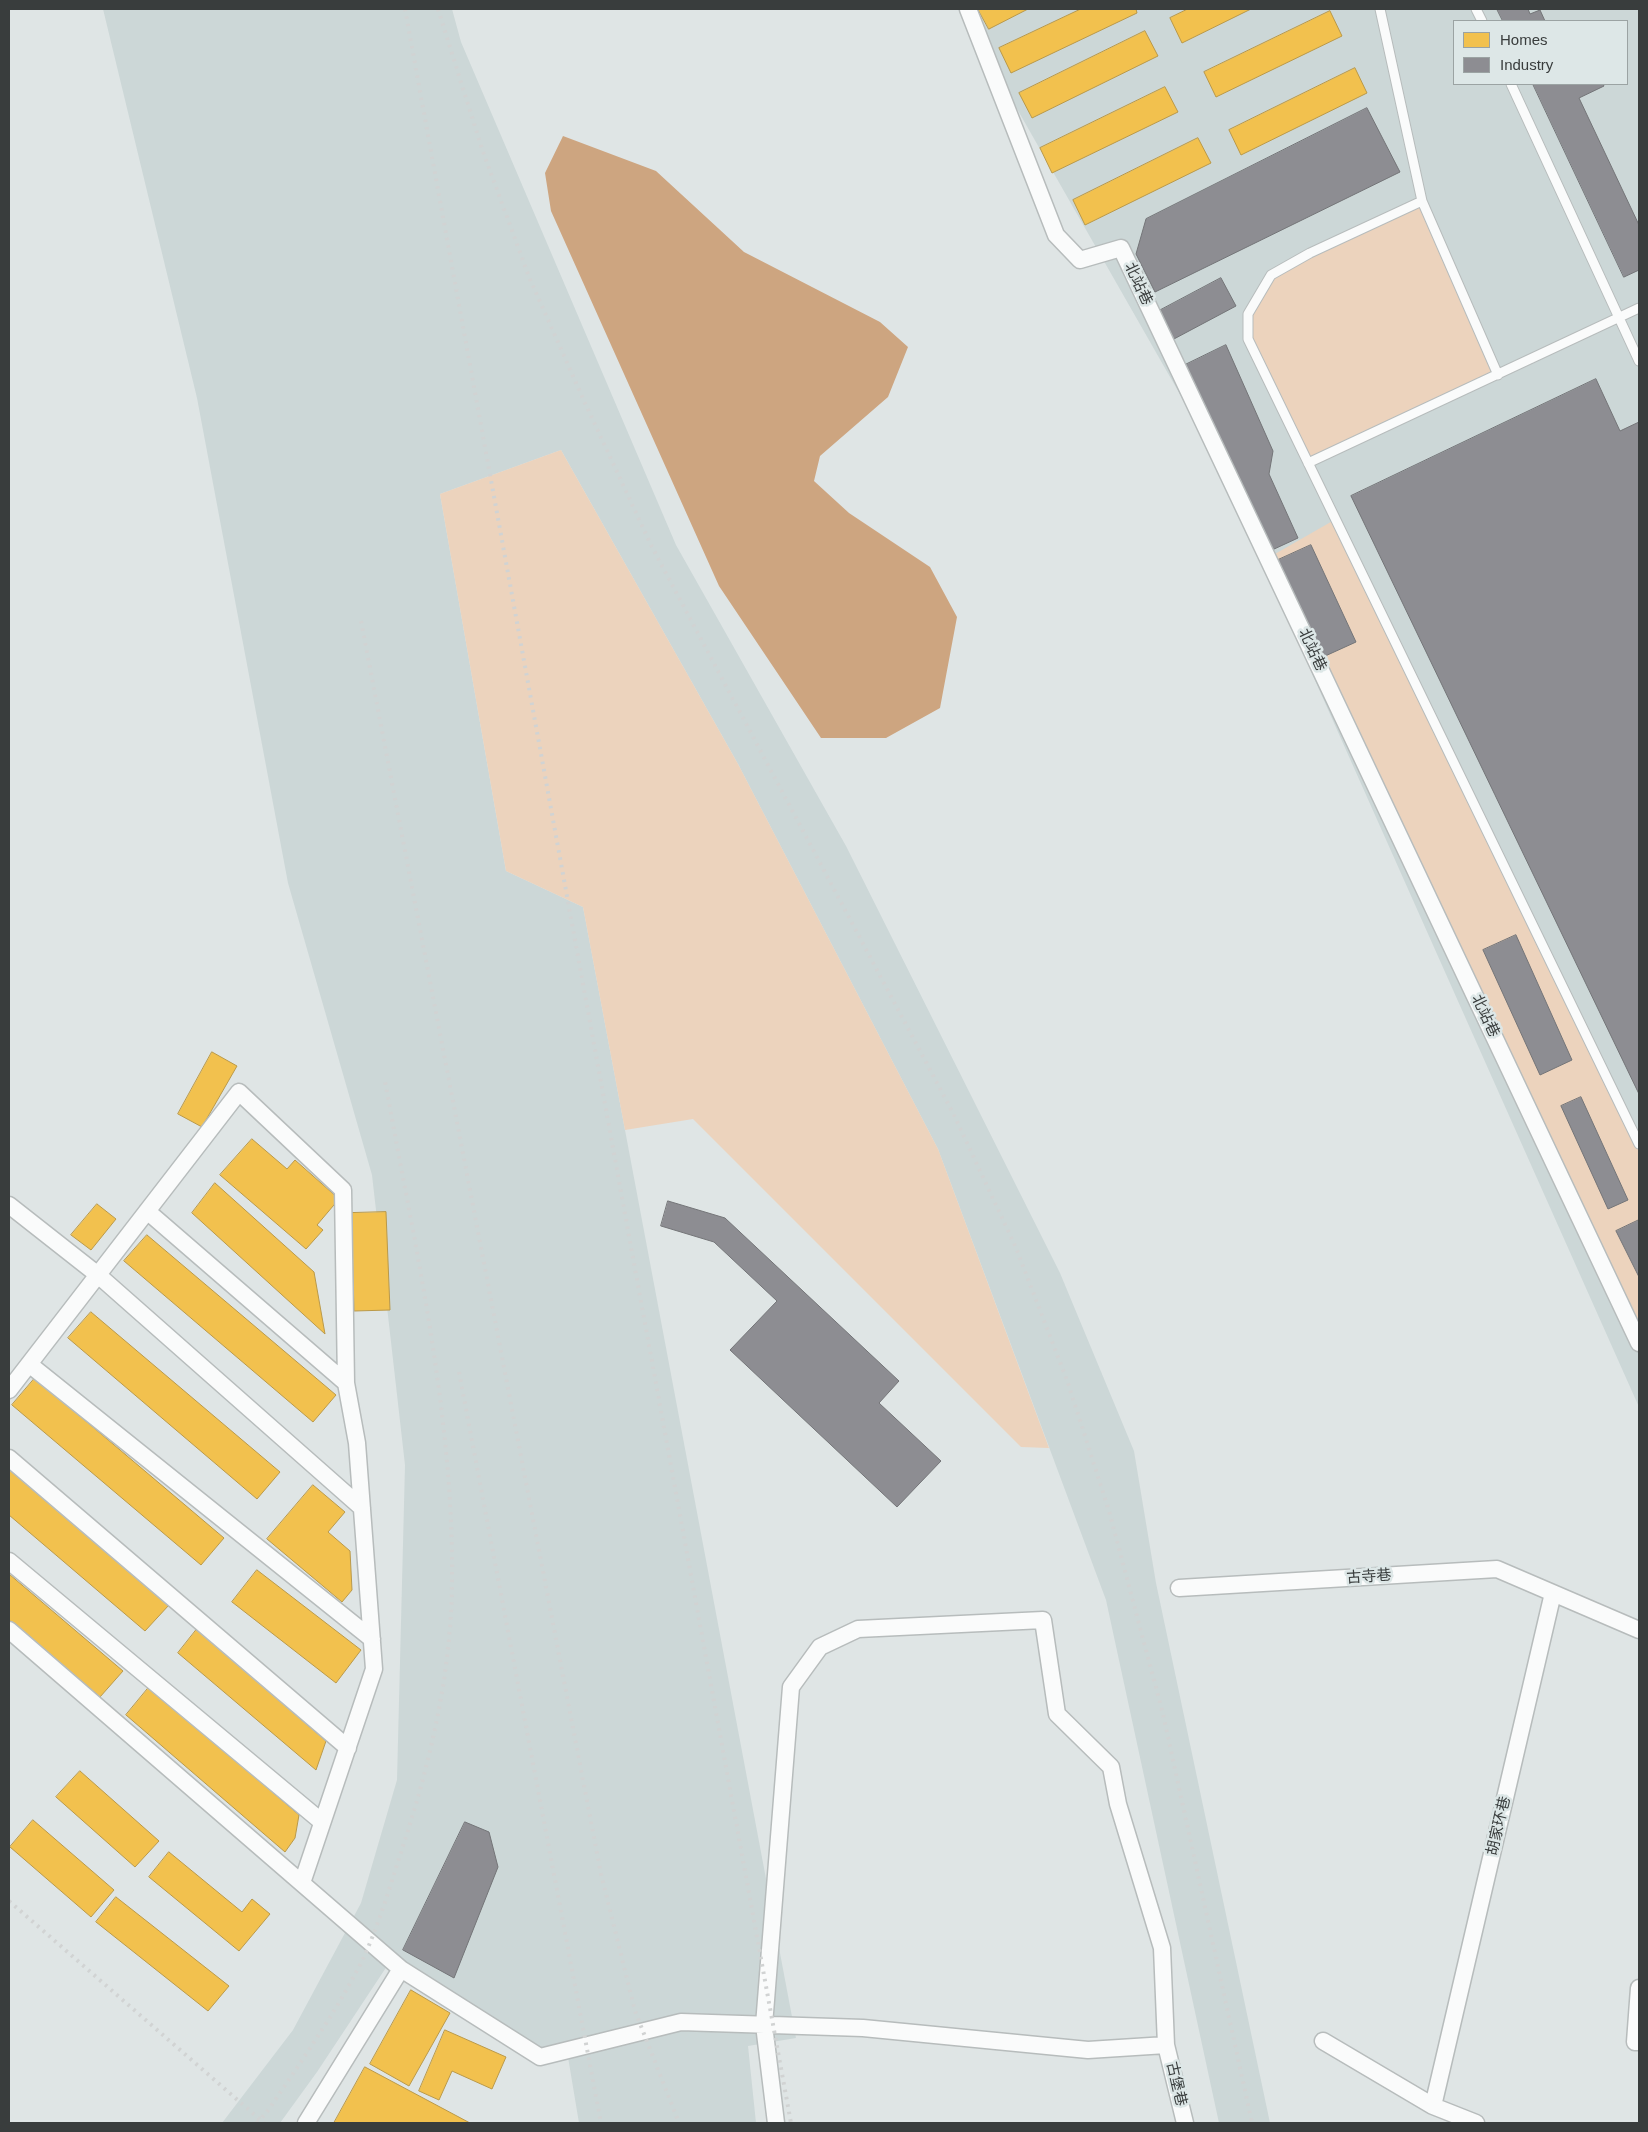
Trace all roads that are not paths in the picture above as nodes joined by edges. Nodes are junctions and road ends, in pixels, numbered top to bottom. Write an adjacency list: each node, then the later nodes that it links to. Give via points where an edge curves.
1 (968, 9): 14 (street, 北站巷, via 1056,235 1080,260 1121,248)
2 (1381, 9): 4 (lane)
3 (1511, 85): 6 (lane)
4 (1422, 201): 8 (lane); 9 (lane, via 1310,253 1271,275 1248,314 1248,339)
5 (1639, 308): 6 (lane)
6 (1619, 318): 7 (lane); 8 (lane)
7 (1639, 360)
8 (1498, 375): 9 (lane)
9 (1308, 463): 10 (lane)
10 (1639, 1144)
11 (9, 1205): 13 (street)
12 (147, 1211): 13 (street); 16 (street); 16 (street, via 240,1092 343,1190)
13 (98, 1275): 15 (street); 19 (street)
14 (1639, 1343)
15 (29, 1364): 17 (street); 25 (street)
16 (346, 1383): 19 (street)
17 (9, 1390)
18 (9, 1458): 26 (street)
19 (362, 1508): 25 (street)
20 (9, 1561): 27 (street)
21 (1179, 1588): 22 (street, 古寺巷, via 1497,1569)
22 (1553, 1593): 24 (street); 35 (street, 胡家环巷)
23 (9, 1630): 28 (street)
24 (1639, 1630)
25 (372, 1639): 26 (street, via 374,1669)
26 (348, 1748): 27 (street)
27 (322, 1822): 28 (street)
28 (302, 1883): 29 (street)
29 (402, 1969): 31 (street, via 540,2057 681,2022); 36 (street)
30 (1639, 1988): 33 (street, via 1635,2042)
31 (764, 2025): 34 (street, via 863,2028 1088,2050); 34 (street, 古堡巷, via 791,1687 820,1647 858,1629 1043,1620 1056,1714 1111,1767 1118,1804 1162,1948); 37 (street)
32 (1323, 2041): 35 (street)
33 (1639, 2042)
34 (1166, 2045): 38 (street, 古堡巷)
35 (1433, 2106): 39 (street)
36 (306, 2123)
37 (776, 2123)
38 (1185, 2123)
39 (1476, 2123)

